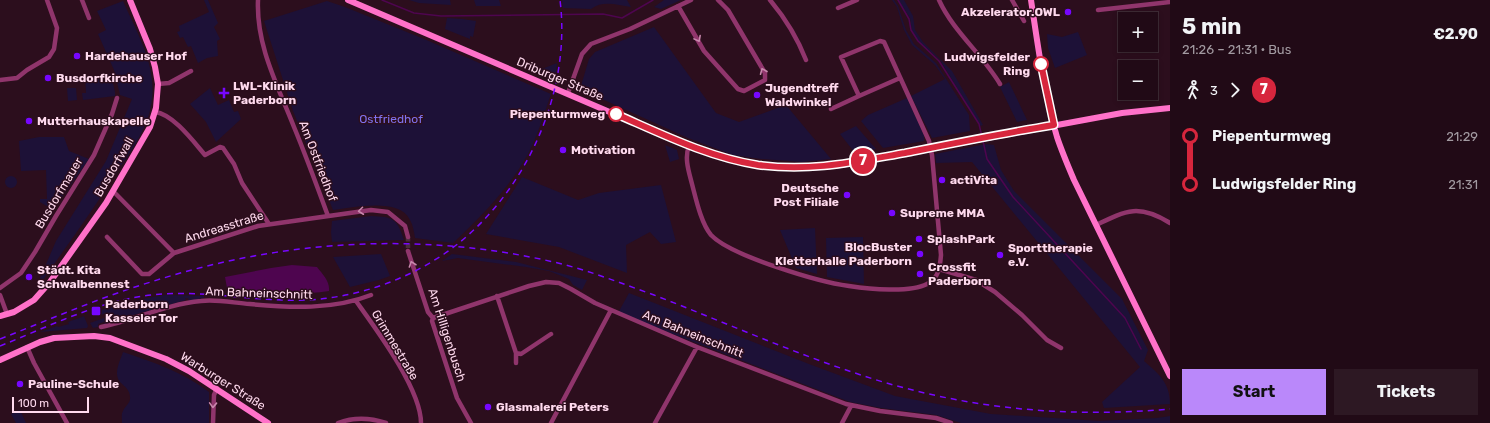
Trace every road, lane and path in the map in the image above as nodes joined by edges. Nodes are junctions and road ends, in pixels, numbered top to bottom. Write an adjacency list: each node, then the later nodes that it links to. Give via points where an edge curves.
1 (47, 0): 22 (street, via 57,28 54,48 49,57 17,78)
2 (82, 0): 17 (street)
3 (130, 0): 23 (main road, Busdorfwall, via 150,49)
4 (258, 0): 35 (street, Am Ostfriedhof, via 258,26 263,50)
5 (348, 0): 25 (main road, Driburger Straße)
6 (691, 0): 14 (street)
7 (718, 0): 14 (street, one-way to 7, via 704,52 738,89 744,91 765,80 765,73 728,10)
8 (770, 0): 19 (street, via 797,37)
9 (857, 0): 15 (street)
10 (939, 0): 24 (street, via 946,14)
11 (1012, 0): 18 (street)
12 (1031, 0): 31 (main road)
13 (1170, 2): 16 (street)
14 (678, 6): 25 (street, via 591,44 582,54)
15 (838, 8)
16 (1098, 10)
17 (89, 18)
18 (1024, 21)
19 (806, 60)
20 (191, 71): 23 (street, via 169,83)
21 (900, 78): 26 (street); 26 (street, via 884,42 841,57); 33 (street)
22 (0, 80)
23 (158, 84): 30 (main road, Busdorfwall)
24 (1000, 84)
25 (568, 93): 32 (main road, Driburger Straße)
26 (859, 96): 29 (street)
27 (117, 98): 44 (street, Busdorfmauer, via 94,155 38,246 21,273)
28 (1170, 108): 31 (main road, Driburger Straße, via 1122,113)
29 (831, 109)
30 (155, 112): 34 (main road, Busdorfwall, via 144,138); 37 (street, via 182,128 205,155 220,147 223,148)
31 (1054, 125): 33 (main road, Driburger Straße); 38 (main road, via 1062,151)
32 (689, 146): 33 (main road, Driburger Straße, via 730,159 769,166 802,168 820,168); 43 (street, via 687,165 704,221 711,235 730,248 791,271 837,284 865,288 918,287 934,279)
33 (931, 148): 43 (street, via 941,255)
34 (113, 191): 42 (street, Andreasstraße); 50 (main road, Busdorfwall, via 50,282 34,300)
35 (328, 216): 37 (street, Andreasstraße); 40 (street, one-way to 35, via 405,226 388,212 371,210)
36 (1170, 223): 38 (street, via 1147,211 1134,211 1116,215)
37 (269, 224): 42 (street, Andreasstraße)
38 (1096, 225): 61 (main road)
39 (107, 237): 42 (street, Andreasstraße, via 142,274 149,274)
40 (408, 237)
41 (408, 251): 52 (street, Am Hilligenbusch, one-way to 41, via 428,312)
42 (174, 253)
43 (939, 269): 57 (street, via 976,280 996,292 1047,340)
44 (0, 288)
45 (0, 295): 50 (street)
46 (371, 295): 48 (street, Am Bahneinschnitt)
47 (498, 296): 49 (street, Am Bahneinschnitt, via 540,283 552,282 566,286); 52 (street, Am Bahneinschnitt); 58 (street)
48 (356, 301): 53 (street, Am Bahneinschnitt, via 299,307 202,301); 69 (street, Grimmestraße, via 398,364 418,406)
49 (611, 310): 56 (street, Am Bahneinschnitt); 71 (street)
50 (7, 314): 51 (main road, Busdorfwall)
51 (0, 316)
52 (433, 318): 70 (street, Am Hilligenbusch, via 457,398)
53 (101, 327)
54 (551, 334): 58 (street)
55 (28, 347): 59 (main road, Warburger Straße); 62 (main road, Warburger Straße, via 60,338 110,338 166,359); 64 (street)
56 (696, 347): 63 (street, Am Bahneinschnitt); 72 (street)
57 (1061, 348)
58 (516, 354): 60 (street)
59 (0, 360)
60 (516, 363)
61 (1170, 376)
62 (218, 388): 65 (street, one-way to 65, via 214,395); 66 (main road, Warburger Straße)
63 (851, 406): 73 (street); 74 (street, Am Bahneinschnitt, via 936,418)
64 (67, 423)
65 (213, 423)
66 (268, 423)
67 (338, 423): 68 (street, via 365,419)
68 (386, 423)
69 (421, 423)
70 (471, 423)
71 (550, 423)
72 (655, 423)
73 (842, 423)
74 (951, 423)

